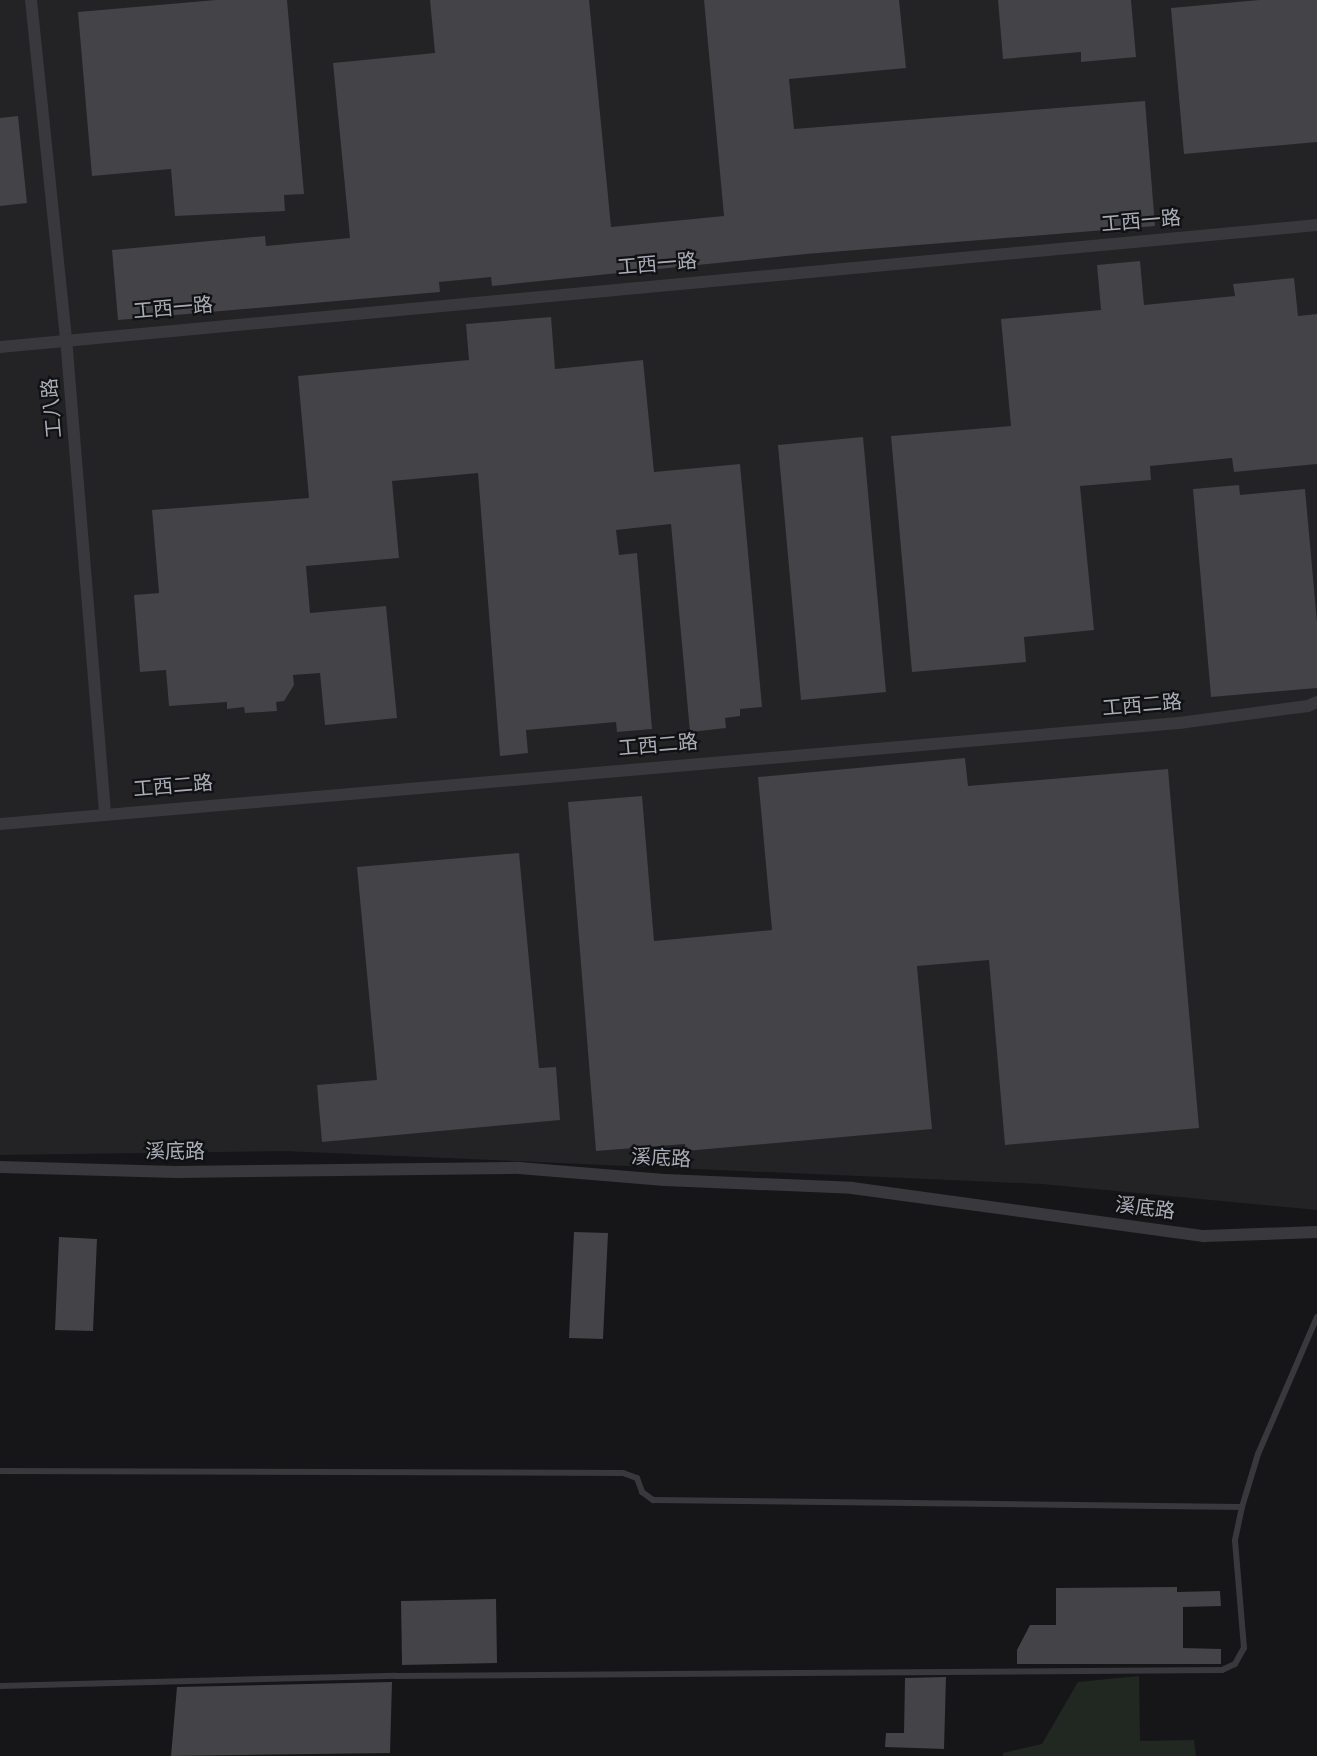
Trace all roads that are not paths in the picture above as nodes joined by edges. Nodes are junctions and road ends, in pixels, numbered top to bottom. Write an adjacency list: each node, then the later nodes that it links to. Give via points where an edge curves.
1 (31, 0): 3 (street, 工八路)
2 (1317, 225): 3 (street, 工西一路)
3 (66, 338): 4 (street, 工西一路); 6 (street, 工八路)
4 (0, 347)
5 (1317, 702): 6 (street, 工西二路, via 1179,723)
6 (105, 813): 7 (street, 工西二路)
7 (0, 824)
8 (0, 1167): 9 (street, 溪底路, via 176,1172 519,1168 664,1180 852,1188 1204,1236)
9 (1317, 1232)
10 (1317, 1317): 12 (lane, via 1258,1454)
11 (0, 1471): 12 (lane, via 623,1473 637,1478 642,1492 654,1500)
12 (1242, 1507): 13 (lane, via 1235,1540 1244,1648 1235,1664 1222,1670 395,1676)
13 (0, 1686)

